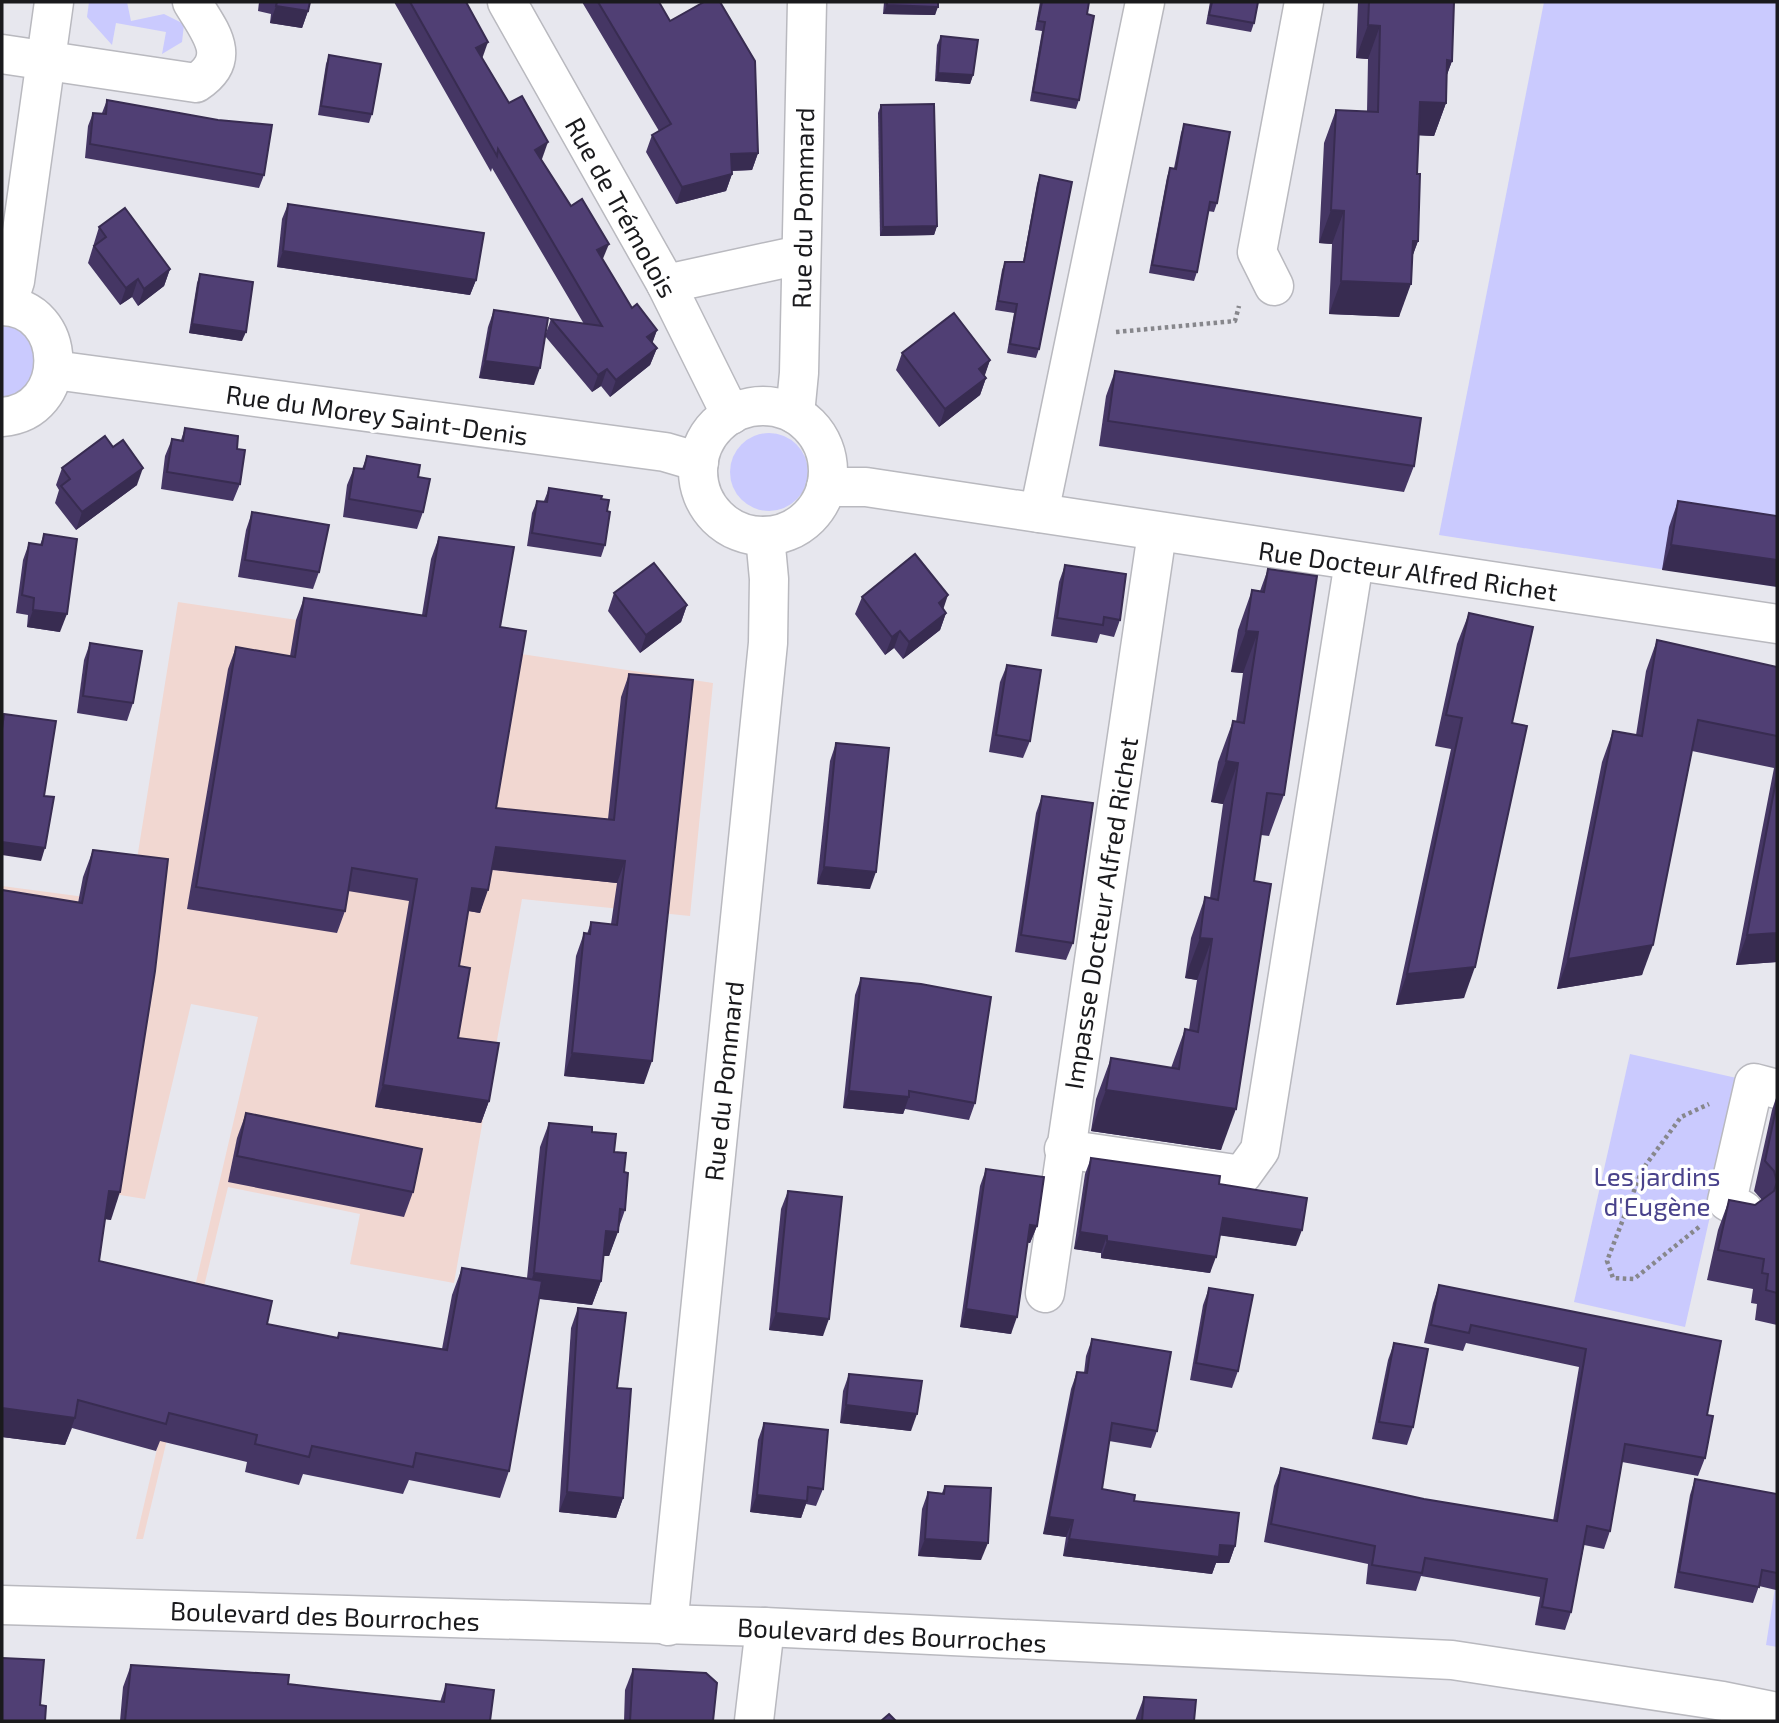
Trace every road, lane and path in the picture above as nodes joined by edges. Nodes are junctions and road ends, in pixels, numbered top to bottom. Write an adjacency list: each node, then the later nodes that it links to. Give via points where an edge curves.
1 (54, 2): 8 (street)
2 (192, 2): 8 (street, via 214,38 218,55 211,73 196,83)
3 (507, 2): 11 (street, Rue de Trémolois)
4 (807, 2): 10 (street, Rue du Pommard)
5 (1144, 2): 14 (street)
6 (1304, 2): 9 (street)
7 (2, 54): 8 (street)
8 (45, 61): 13 (street, via 15,281)
9 (1257, 252): 12 (street); 14 (path, via 1235,321)
10 (800, 255): 11 (street); 16 (street, Rue du Pommard)
11 (666, 284): 17 (street, Rue de Trémolois)
12 (1274, 286)
13 (4, 306): 15 (street, via 38,322 54,352)
14 (1077, 336): 21 (street)
15 (54, 370): 18 (street, via 38,402); 19 (street, Rue du Morey Saint-Denis, via 666,452)
16 (795, 414): 17 (street, via 774,406 752,407); 20 (street, via 823,445 829,466)
17 (731, 415): 19 (street, via 704,443)
18 (2, 417)
19 (699, 462): 23 (street, via 700,485 715,514 743,532)
20 (826, 487): 21 (street, Rue Docteur Alfred Richet, via 866,487); 23 (street, via 804,522)
21 (1039, 513): 22 (street, Rue Docteur Alfred Richet)
22 (1157, 533): 24 (street, Rue Docteur Alfred Richet); 27 (street, Impasse Docteur Alfred Richet)
23 (765, 536): 31 (street, Rue du Pommard, via 768,643)
24 (1353, 562): 25 (street, Rue Docteur Alfred Richet); 27 (street, via 1260,1150 1242,1175)
25 (1777, 624)
26 (1766, 1086): 28 (street); 28 (path, via 1681,1117 1642,1170 1607,1261 1613,1278 1634,1279)
27 (1064, 1149): 29 (street, Impasse Docteur Alfred Richet)
28 (1736, 1206)
29 (1045, 1293)
30 (2, 1605): 31 (street, Boulevard des Bourroches)
31 (668, 1626): 32 (street, Boulevard des Bourroches)
32 (765, 1627): 33 (street, Boulevard des Bourroches, via 1452,1660); 34 (street)
33 (1777, 1712)
34 (754, 1721)

